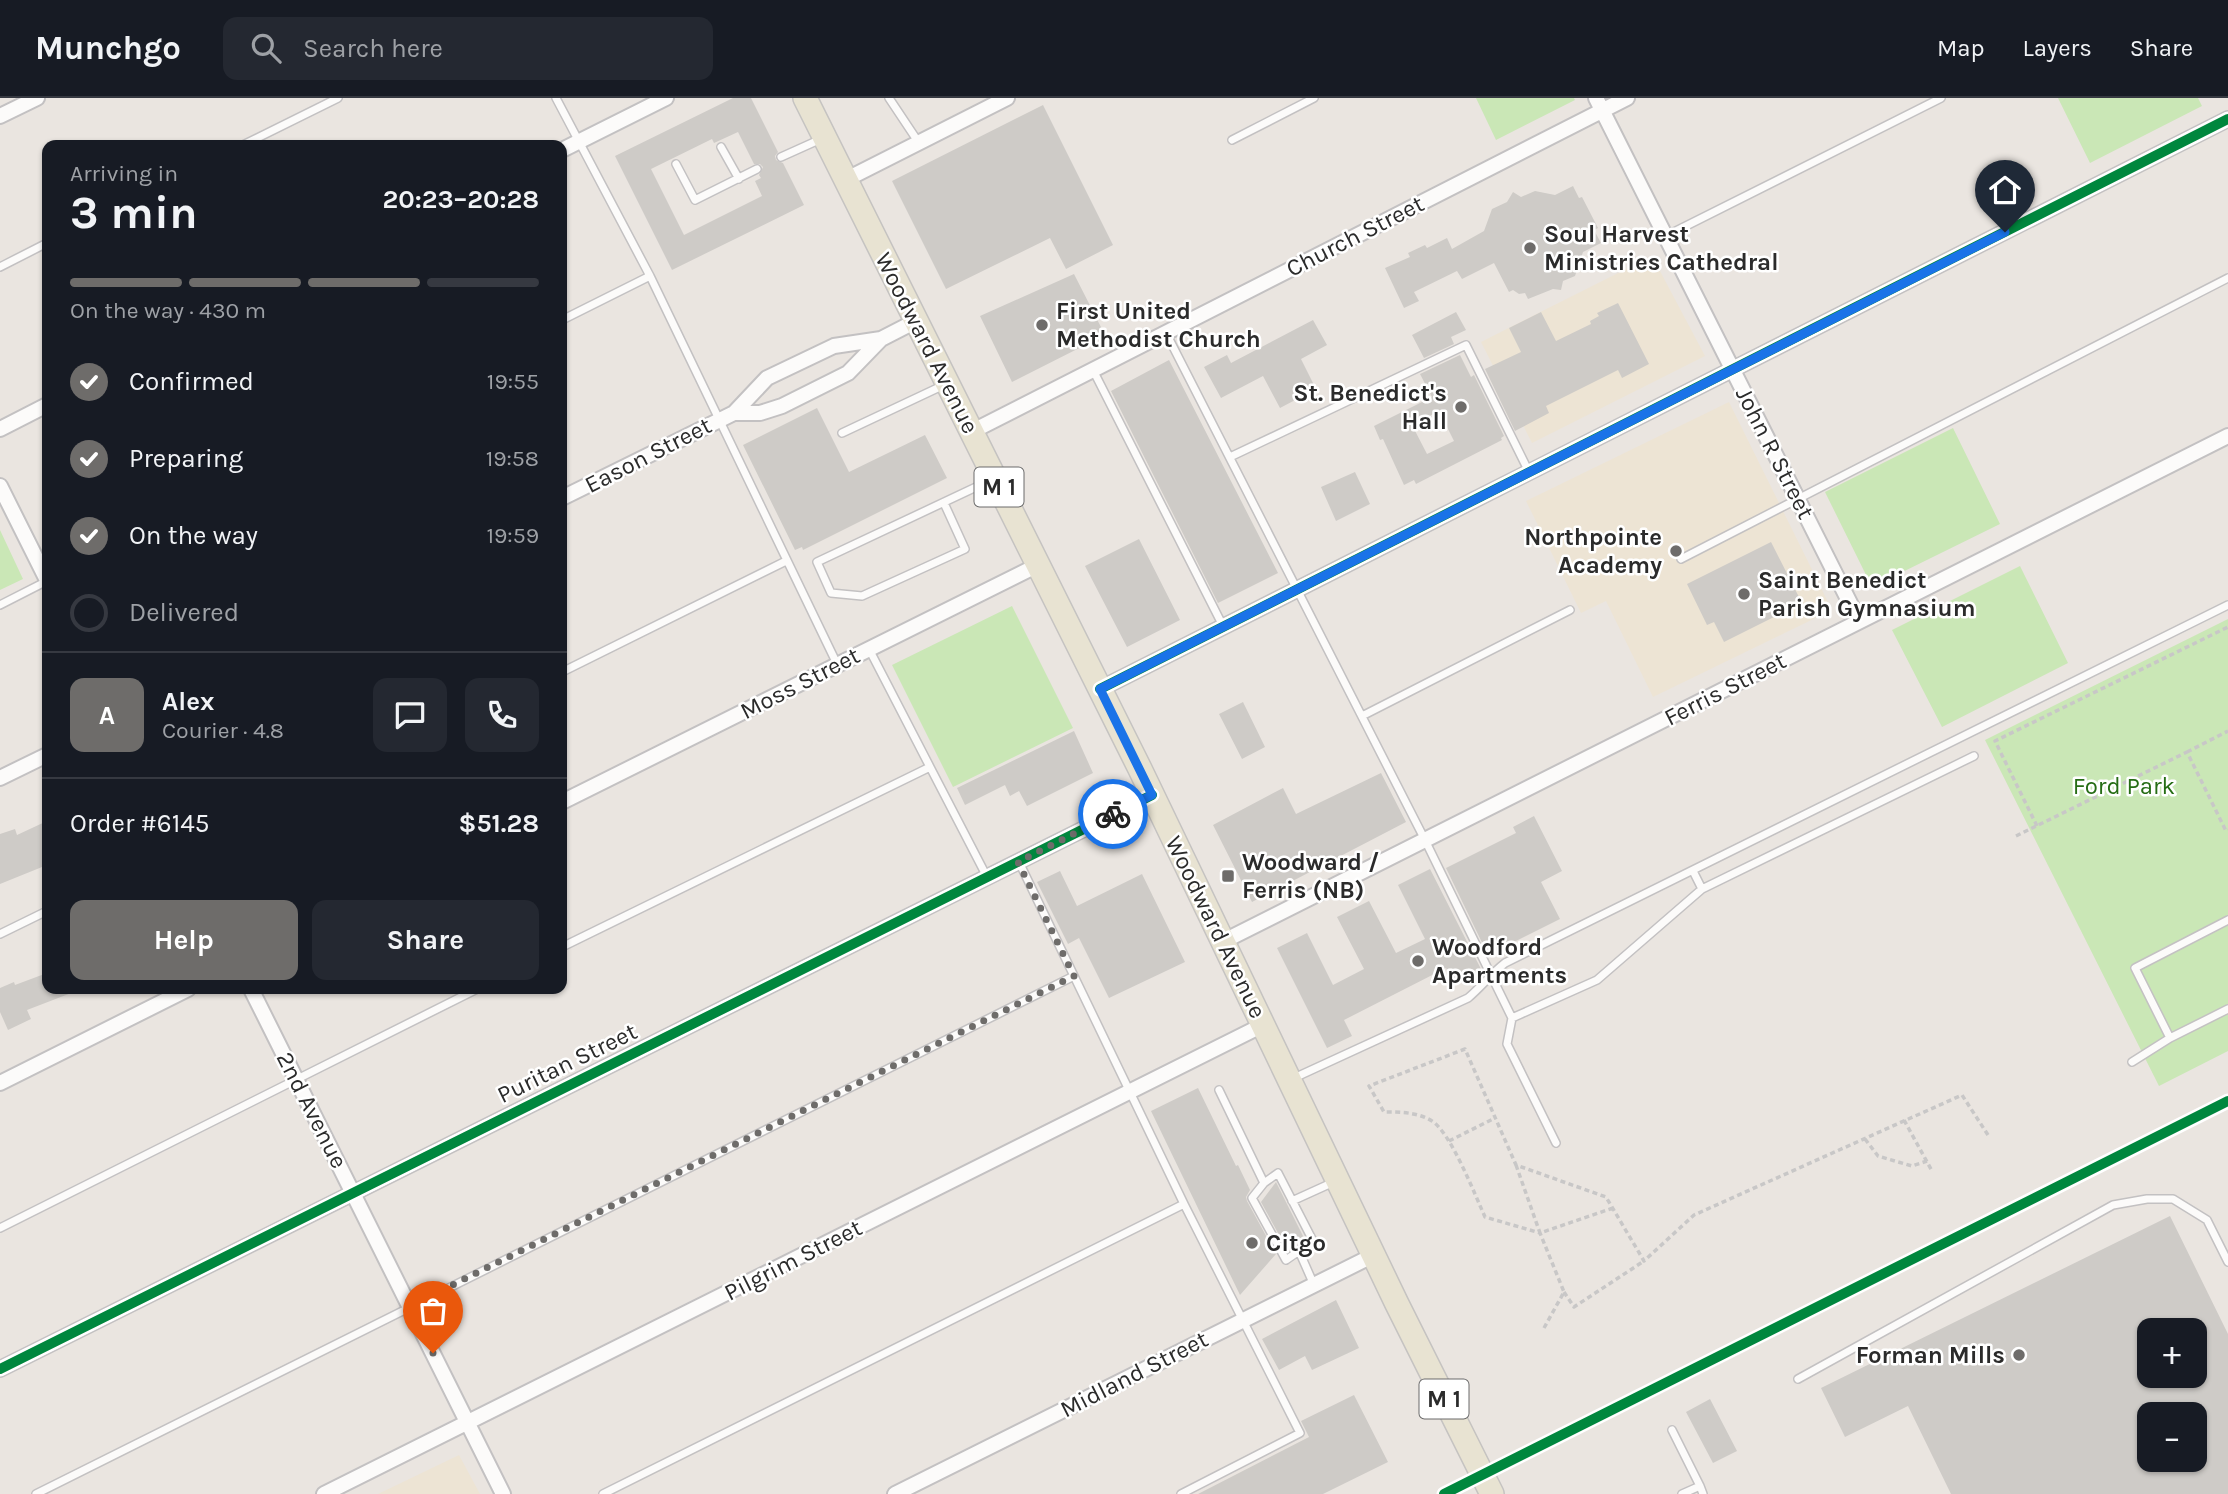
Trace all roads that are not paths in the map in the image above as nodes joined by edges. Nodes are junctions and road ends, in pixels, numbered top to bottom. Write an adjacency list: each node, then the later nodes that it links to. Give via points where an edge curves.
1 (37, 98): 13 (street)
2 (338, 98): 17 (lane)
3 (556, 98): 18 (lane)
4 (666, 98): 11 (street)
5 (805, 98): 15 (main road, Woodward Avenue / M 1)
6 (890, 98): 19 (lane)
7 (1007, 98): 19 (street)
8 (1314, 98): 16 (lane)
9 (1627, 98): 12 (street, Church Street)
10 (1941, 98): 27 (lane)
11 (638, 104): 18 (street)
12 (1599, 104): 27 (street, John R Street); 34 (street, Church Street)
13 (0, 116)
14 (2228, 119): 37 (street)
15 (825, 138): 22 (lane); 26 (main road, Woodward Avenue / M 1)
16 (1232, 139)
17 (253, 140)
18 (579, 142): 21 (street); 30 (lane)
19 (919, 143): 26 (street)
20 (721, 147): 25 (lane)
21 (567, 148)
22 (781, 157)
23 (676, 164): 25 (lane, via 695,200)
24 (757, 169): 25 (lane)
25 (739, 179)
26 (845, 180): 33 (main road, Woodward Avenue / M 1)
27 (1666, 236): 37 (street, John R Street)
28 (42, 246): 29 (lane)
29 (0, 267)
30 (650, 276): 32 (lane); 41 (lane)
31 (2228, 278): 51 (lane)
32 (567, 318)
33 (916, 321): 35 (street, Eason Street); 38 (main road, Woodward Avenue / M 1)
34 (1166, 333): 36 (street, Church Street); 46 (lane)
35 (881, 339): 40 (street, Eason Street, via 834,346 767,378); 40 (street, Eason Street, via 848,373 782,406)
36 (1093, 370): 43 (street, Church Street); 63 (lane)
37 (1732, 370): 47 (street); 51 (street, John R Street)
38 (947, 384): 43 (main road, Woodward Avenue / M 1); 44 (lane)
39 (42, 408): 42 (street)
40 (734, 412): 41 (street, Eason Street)
41 (719, 419): 50 (street, Eason Street); 54 (lane)
42 (0, 429)
43 (971, 432): 48 (main road, Woodward Avenue / M 1)
44 (842, 433)
45 (2228, 436): 62 (street, Ferris Street)
46 (1230, 457): 47 (lane, via 1466,345); 58 (lane)
47 (1529, 472): 58 (street)
48 (995, 478): 52 (lane); 55 (main road, Woodward Avenue / M 1)
49 (0, 486): 56 (street)
50 (567, 495)
51 (1797, 498): 53 (lane); 62 (street, John R Street)
52 (944, 503): 52 (lane, via 817,562 831,593 862,596 965,549)
53 (1681, 559)
54 (786, 561): 65 (lane); 66 (lane)
55 (1038, 565): 64 (street, Moss Street); 67 (main road, Woodward Avenue / M 1)
56 (42, 571)
57 (42, 583): 59 (lane)
58 (1297, 590): 63 (street); 68 (lane)
59 (0, 604)
60 (2228, 605): 77 (lane)
61 (1570, 610): 68 (lane)
62 (1859, 621): 75 (street, Ferris Street)
63 (1223, 627): 67 (street)
64 (869, 649): 65 (street, Moss Street); 71 (lane)
65 (837, 664): 74 (street, Moss Street)
66 (567, 670)
67 (1100, 689): 73 (main road, Woodward Avenue / M 1)
68 (1362, 716): 75 (lane)
69 (1974, 756): 79 (lane)
70 (42, 757): 72 (street)
71 (930, 767): 78 (lane); 84 (lane)
72 (0, 778)
73 (1152, 795): 76 (street, Puritan Street); 83 (main road, Woodward Avenue / M 1)
74 (567, 799)
75 (1425, 840): 83 (street, Ferris Street); 85 (lane)
76 (1018, 862): 78 (street, Puritan Street); 86 (lane)
77 (1693, 871): 79 (lane); 85 (lane)
78 (987, 877): 103 (street, Puritan Street)
79 (1702, 889): 91 (lane, via 1597,980)
80 (42, 913): 82 (lane)
81 (2228, 920): 93 (lane, via 2135,968)
82 (0, 934)
83 (1222, 942): 92 (main road, Woodward Avenue / M 1)
84 (567, 945)
85 (1490, 974): 91 (lane); 96 (lane, via 1468,998)
86 (1074, 976): 99 (lane); 115 (lane)
87 (178, 994): 97 (street)
88 (254, 994): 95 (street, 2nd Avenue)
89 (467, 994): 95 (lane)
90 (2228, 1009): 93 (lane)
91 (1513, 1018): 100 (lane, via 1507,1044)
92 (1263, 1025): 96 (main road, Woodward Avenue / M 1); 99 (street, Pilgrim Street)
93 (2170, 1038): 94 (lane)
94 (2132, 1062)
95 (296, 1077): 103 (street, 2nd Avenue); 108 (lane)
96 (1290, 1080): 101 (main road, Woodward Avenue / M 1)
97 (0, 1083)
98 (1219, 1090): 102 (lane)
99 (1130, 1092): 105 (lane); 119 (street, Pilgrim Street)
100 (1556, 1143)
101 (1339, 1180): 104 (lane); 112 (main road, Woodward Avenue / M 1)
102 (1264, 1183): 104 (lane, via 1278,1173); 107 (lane, via 1252,1198)
103 (353, 1193): 115 (street, 2nd Avenue); 117 (street, Puritan Street)
104 (1292, 1201): 111 (lane, via 1311,1239)
105 (1184, 1204): 116 (lane); 125 (lane)
106 (1270, 1211): 107 (lane)
107 (1263, 1218): 110 (lane)
108 (0, 1228)
109 (1281, 1231): 110 (lane)
110 (1274, 1237): 111 (lane, via 1286,1260)
111 (1299, 1251): 114 (lane)
112 (1374, 1255): 114 (street, Midland Street); 128 (main road, Woodward Avenue / M 1)
113 (2228, 1262): 118 (lane, via 2207,1220 2173,1199 2113,1205)
114 (1314, 1284): 116 (street, Midland Street)
115 (410, 1306): 119 (street, 2nd Avenue); 122 (lane)
116 (1242, 1320): 126 (street, Midland Street); 127 (lane, via 1300,1433)
117 (0, 1369)
118 (1798, 1379)
119 (468, 1422): 123 (street, Pilgrim Street); 124 (street, 2nd Avenue)
120 (1672, 1430): 121 (lane)
121 (1701, 1490): 129 (lane)
122 (36, 1494)
123 (324, 1494)
124 (503, 1494)
125 (603, 1494)
126 (895, 1494)
127 (1181, 1494)
128 (1492, 1494)
129 (1682, 1494)

